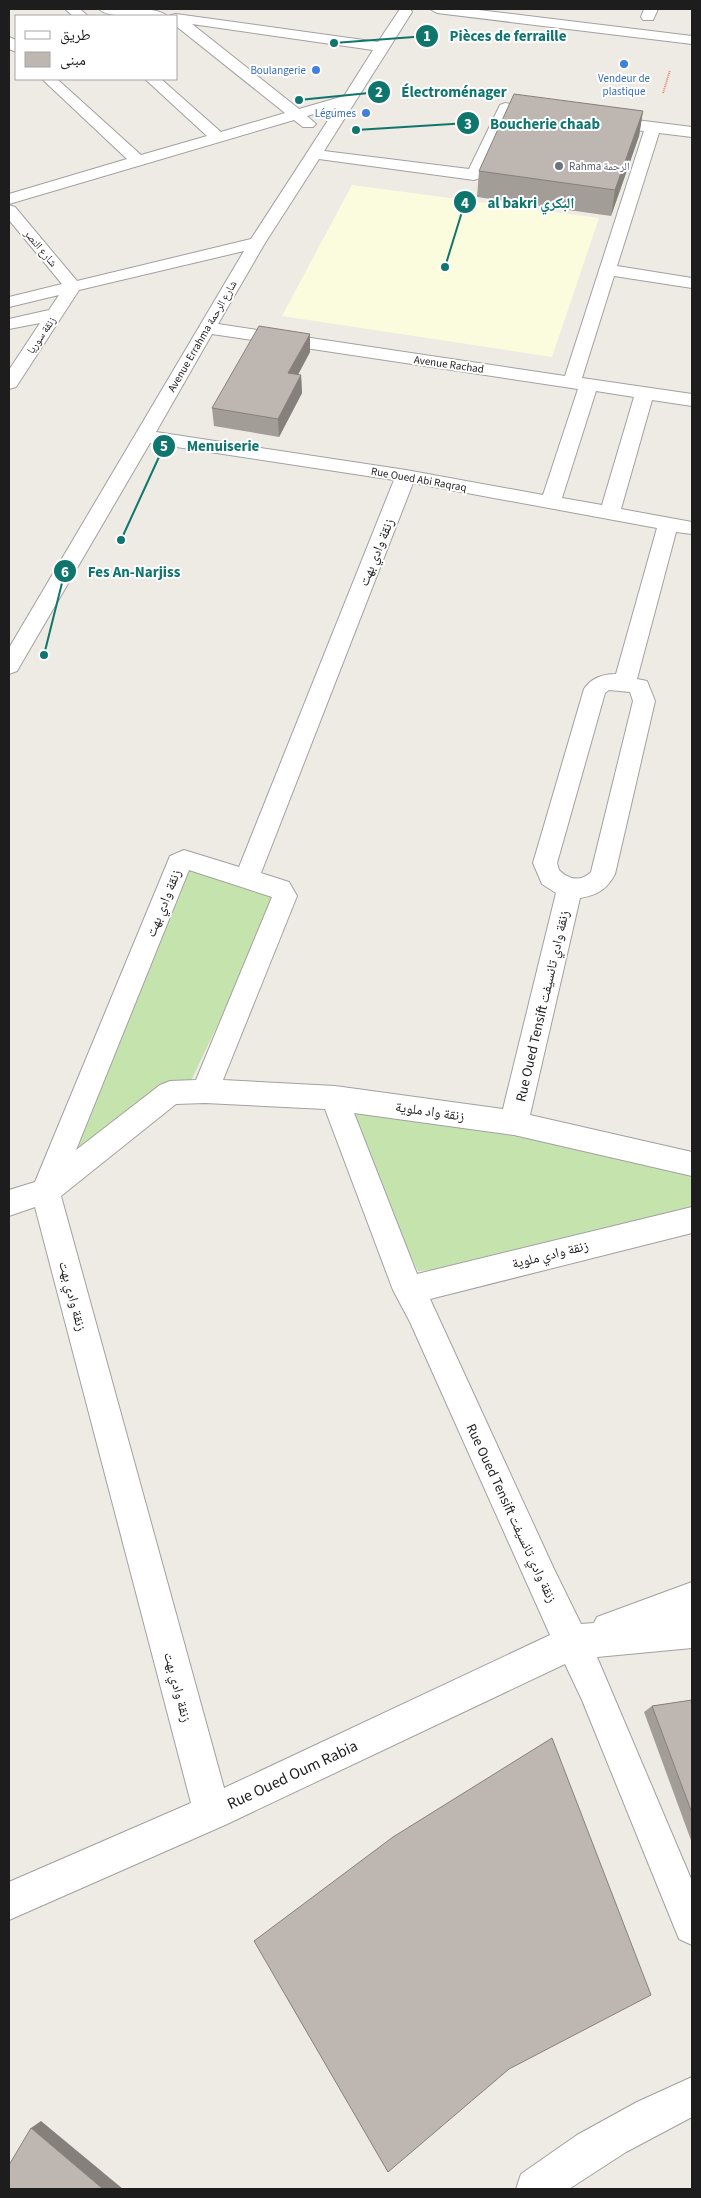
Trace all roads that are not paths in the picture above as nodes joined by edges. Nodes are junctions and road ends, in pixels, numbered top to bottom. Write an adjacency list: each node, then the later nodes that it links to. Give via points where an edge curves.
1 (106, 9): 4 (street)
2 (419, 10): 8 (street); 9 (street, Avenue Errahma شارع الرحمة)
3 (646, 14): 5 (street)
4 (152, 15)
5 (666, 18)
6 (178, 19): 9 (street)
7 (178, 21): 13 (street)
8 (686, 39)
9 (382, 47): 12 (street, Avenue Errahma شارع الرحمة)
10 (51, 80): 21 (street)
11 (153, 80): 18 (street)
12 (349, 99): 13 (street); 19 (street, Avenue Errahma شارع الرحمة)
13 (296, 114): 18 (street); 19 (street)
14 (564, 116): 20 (street, via 505,108 474,175)
15 (594, 120): 16 (street)
16 (652, 127): 17 (street); 25 (street)
17 (692, 132)
18 (218, 137): 21 (street)
19 (325, 137): 20 (street, Avenue Errahma شارع الرحمة)
20 (314, 154): 24 (street, Avenue Errahma شارع الرحمة)
21 (138, 161): 22 (street)
22 (9, 199)
23 (9, 210): 27 (street, شارع النصر)
24 (257, 243): 27 (street); 31 (street, Avenue Errahma شارع الرحمة)
25 (607, 270): 26 (street); 33 (street)
26 (692, 283)
27 (73, 287): 28 (street); 29 (street, زنقة سوريا)
28 (9, 302)
29 (55, 314): 30 (street); 32 (street, زنقة سوريا)
30 (9, 324)
31 (206, 328): 33 (street, Avenue Rachad); 36 (street, Avenue Errahma شارع الرحمة)
32 (9, 383)
33 (580, 383): 34 (street, Avenue Rachad); 38 (street)
34 (645, 393): 35 (street, Avenue Rachad); 39 (street)
35 (692, 400)
36 (144, 436): 37 (street, Rue Oued Abi Raqraq); 42 (street, Avenue Errahma شارع الرحمة)
37 (406, 476): 38 (street, Rue Oued Abi Raqraq); 44 (street, زنقة وادي بهت)
38 (551, 502): 39 (street, Rue Oued Abi Raqraq)
39 (610, 513): 40 (street, Rue Oued Abi Raqraq)
40 (668, 524): 41 (street, Rue Oued Abi Raqraq); 43 (street)
41 (692, 528)
42 (9, 666)
43 (625, 683): 45 (street, via 639,688 644,701 603,874 593,885 582,889); 45 (street, via 608,682 595,690 545,863 550,877 557,884)
44 (246, 879): 46 (street, زنقة وادي بهت, via 280,889 285,896); 51 (street, زنقة وادي بهت, via 186,859 179,863)
45 (570, 888): 48 (street, Rue Oued Tensift زنقة وادي تانسيفت)
46 (205, 1091): 47 (street, زنقة واد ملوية); 51 (street, زنقة واد ملوية, via 170,1093)
47 (335, 1098): 48 (street, زنقة واد ملوية); 54 (street, Rue Oued Tensift زنقة وادي تانسيفت)
48 (514, 1123): 49 (street, زنقة واد ملوية)
49 (692, 1164)
50 (9, 1185): 51 (street)
51 (45, 1191): 52 (street); 58 (street, زنقة وادي بهت)
52 (9, 1203)
53 (692, 1220): 54 (street, زنقة وادي ملوية)
54 (408, 1290): 57 (street, Rue Oued Tensift زنقة وادي تانسيفت)
55 (692, 1599): 57 (street, Rue Oued Oum Rabia)
56 (692, 1631): 57 (street, Rue Oued Oum Rabia)
57 (573, 1642): 58 (street, Rue Oued Oum Rabia); 60 (street, Rue Oued Tensift زنقة وادي تانسيفت)
58 (212, 1812): 59 (street, Rue Oued Oum Rabia)
59 (9, 1901)
60 (692, 1926)
61 (692, 2096): 62 (street, via 592,2150)
62 (536, 2189)

